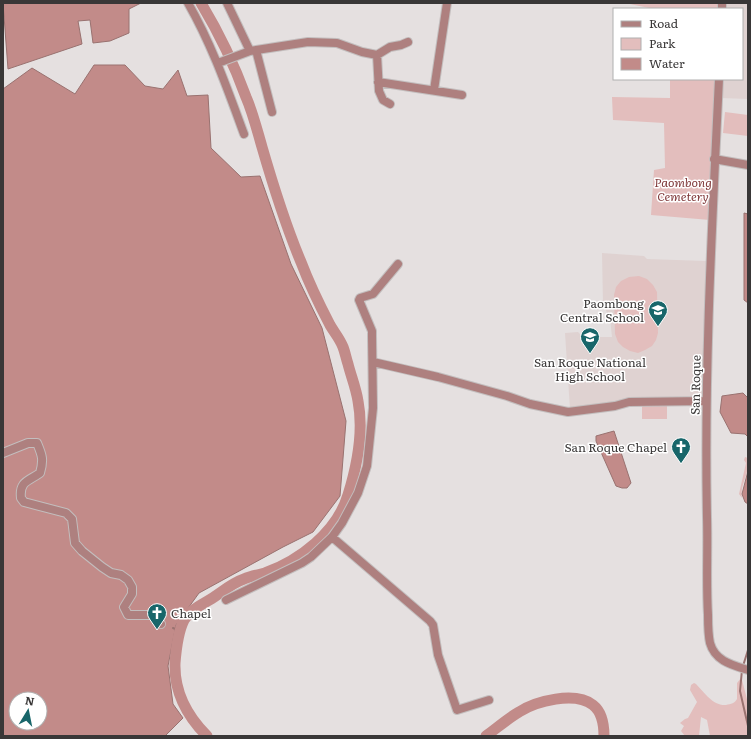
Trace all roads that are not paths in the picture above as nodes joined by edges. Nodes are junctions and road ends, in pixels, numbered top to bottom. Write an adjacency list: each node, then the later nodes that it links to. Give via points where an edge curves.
1 (188, 3): 7 (street)
2 (227, 3): 5 (street)
3 (447, 3): 10 (street)
4 (408, 42): 6 (street, via 390,47)
5 (253, 51): 6 (street, via 308,42 337,44); 7 (street); 13 (street)
6 (377, 55): 9 (street)
7 (222, 62): 14 (street)
8 (718, 80): 15 (street, San Roque)
9 (378, 82): 10 (street); 12 (street, via 383,100)
10 (434, 90): 11 (street)
11 (462, 95)
12 (390, 104)
13 (272, 112)
14 (244, 134)
15 (714, 159): 16 (street); 19 (street, San Roque)
16 (748, 166)
17 (398, 264): 18 (street, via 373,294 359,300 372,331)
18 (373, 362): 19 (street, via 568,412 629,402); 21 (street, via 373,408 367,466 356,498)
19 (706, 401): 24 (street, San Roque, via 707,604 710,643 716,656 723,661)
20 (3, 453): 23 (street, via 37,442 42,455 40,473 23,483 21,498 24,502 66,513 72,519 75,543 82,551 102,567 128,580 132,587 132,594 124,607 128,615 154,616)
21 (332, 537): 22 (street, via 302,563); 25 (street, via 433,625 438,655 457,710)
22 (226, 600)
23 (161, 624)
24 (748, 670)
25 (489, 700)

